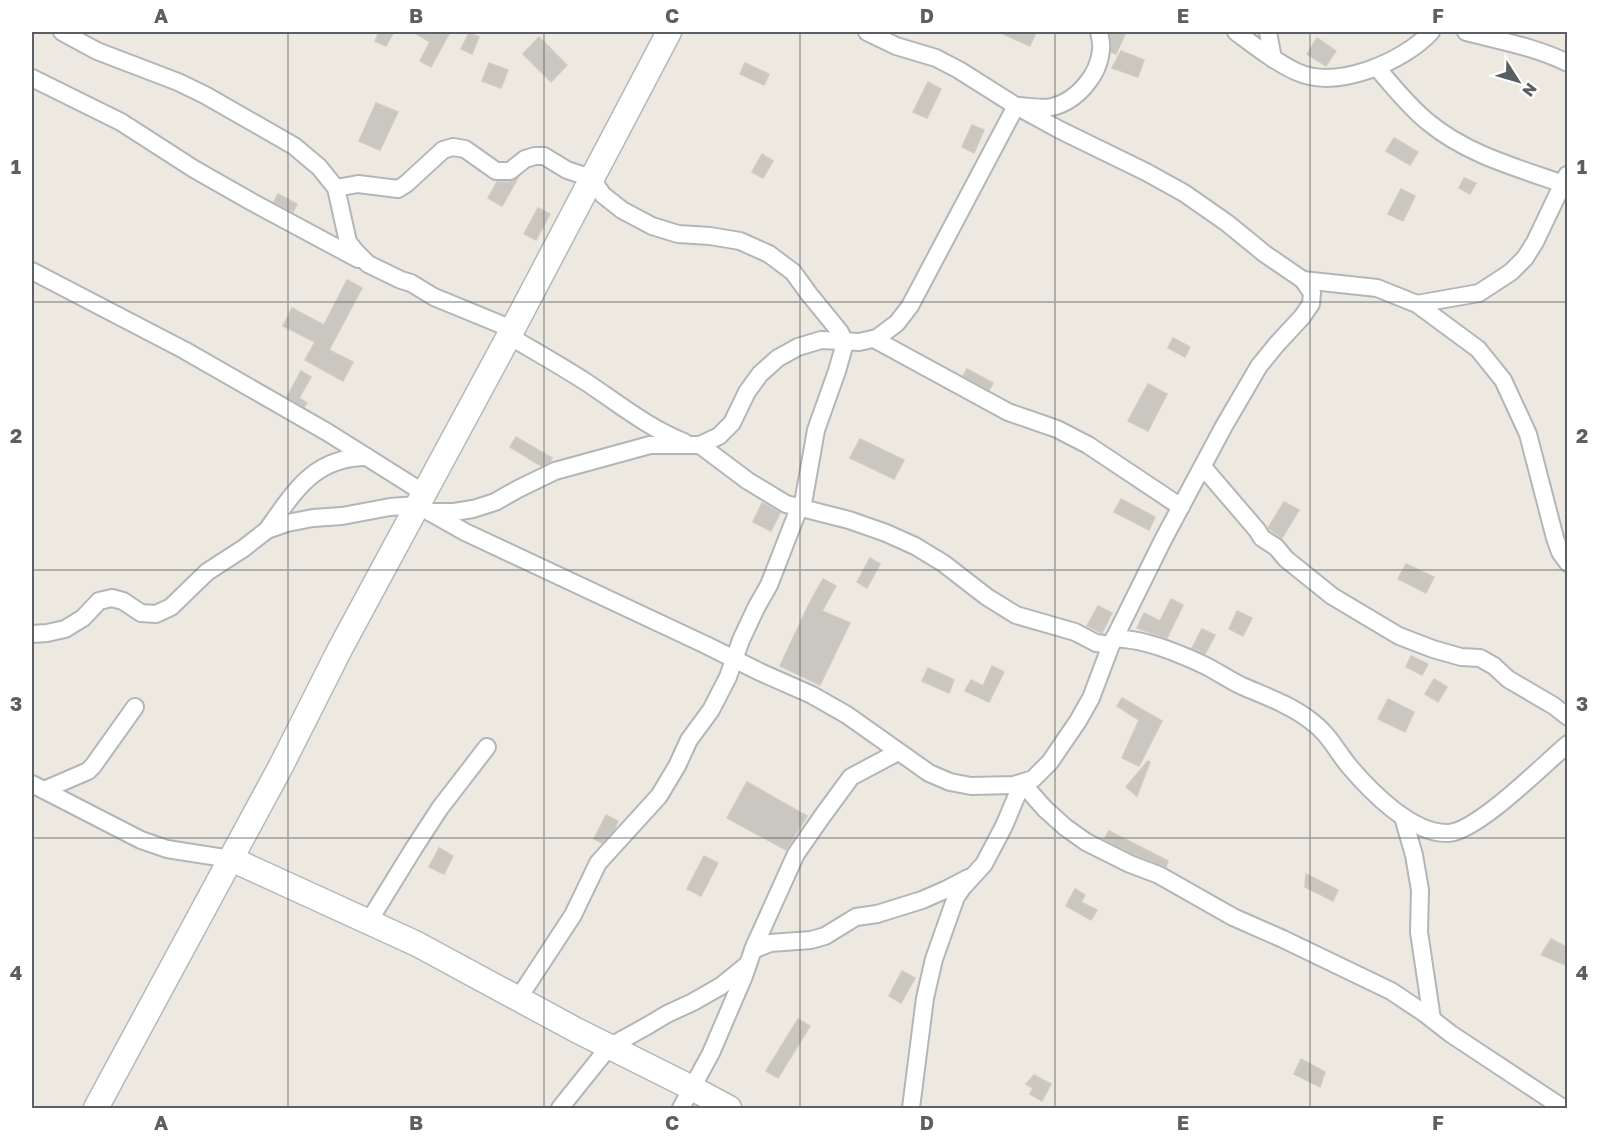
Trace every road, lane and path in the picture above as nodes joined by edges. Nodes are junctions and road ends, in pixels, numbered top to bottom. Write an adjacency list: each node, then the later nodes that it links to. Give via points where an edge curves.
1 (62, 32): 16 (street, via 97,51 205,94 294,146)
2 (669, 32): 14 (street)
3 (867, 32): 13 (street, via 936,58)
4 (1099, 32): 13 (street, via 1102,48 1096,70 1071,99 1052,107)
5 (1236, 32): 9 (street)
6 (1268, 32): 9 (street)
7 (1431, 32): 11 (street)
8 (1466, 32): 10 (street, via 1523,46)
9 (1273, 59): 11 (street, via 1299,73 1322,79)
10 (1568, 63)
11 (1377, 68): 15 (street, via 1427,122 1450,138 1484,155)
12 (32, 78): 17 (street, via 121,122 194,169)
13 (1016, 106): 19 (street, via 1184,193); 22 (street, via 910,306 897,323)
14 (591, 178): 16 (street, via 544,156 525,159 510,171 496,171 465,149 453,147 443,150 398,189 358,184); 21 (street); 23 (street, via 603,195 622,210 652,226 678,234 740,241 769,254 793,272)
15 (1565, 179): 20 (street, via 1535,242 1511,272 1479,293)
16 (336, 188): 17 (street, via 348,242)
17 (368, 264): 21 (street)
18 (32, 271): 25 (street, via 184,350)
19 (1303, 280): 20 (street, via 1377,288); 26 (street, via 1312,293 1311,304 1259,366)
20 (1417, 304): 31 (street, via 1478,350 1503,380 1528,434 1555,538)
21 (510, 333): 24 (street, via 644,422); 27 (street)
22 (874, 339): 23 (street); 28 (street, via 1008,412 1088,444)
23 (845, 343): 24 (street, via 821,340 798,346 778,358 747,392 732,423 719,436); 29 (street, via 816,430)
24 (697, 445): 27 (street, via 650,445 555,471 473,509 454,512); 29 (street, via 748,482)
25 (367, 457): 27 (street); 30 (street, via 332,463 310,475)
26 (1203, 467): 28 (street); 36 (street, via 1262,538 1332,596 1399,636 1461,657 1479,658)
27 (424, 503): 30 (street, via 287,523); 34 (street, via 465,532); 43 (street, via 340,649)
28 (1181, 507): 33 (street)
29 (800, 509): 33 (street, via 849,520 915,546 1016,615 1075,632 1096,643); 34 (street, via 770,585 741,640)
30 (267, 530): 32 (street, via 207,572 171,608 156,614 141,613 112,598 99,602 65,629)
31 (1568, 563)
32 (32, 634)
33 (1113, 641): 40 (street, via 1078,722 1050,762 1033,779); 42 (street, via 1146,643 1207,666 1310,719 1349,766)
34 (736, 660): 39 (street, via 830,705); 47 (street, via 659,796 598,863 573,915)
35 (135, 707): 41 (street, via 88,771)
36 (1568, 717)
37 (1568, 744): 42 (street, via 1491,811 1464,829 1449,833 1427,830)
38 (487, 747): 45 (street, via 440,808)
39 (898, 752): 40 (street, via 950,782 971,786); 46 (street, via 851,777 820,818 796,854)
40 (1022, 783): 44 (street, via 1004,826); 48 (street, via 1065,827 1086,842 1391,991)
41 (38, 787): 43 (street, via 141,840 167,849)
42 (1403, 817): 48 (street, via 1420,890 1419,932)
43 (231, 859): 45 (street); 51 (street)
44 (975, 874): 46 (street, via 922,900 856,917 825,936 770,943); 54 (street, via 956,897 934,959)
45 (369, 921): 47 (street)
46 (751, 957): 49 (street, via 721,986); 50 (street, via 715,1045)
47 (518, 999): 49 (street)
48 (1432, 1019): 55 (street)
49 (609, 1047): 50 (street); 52 (street)
50 (687, 1098): 53 (street)
51 (96, 1108)
52 (560, 1108)
53 (729, 1108)
54 (911, 1108)
55 (1563, 1108)

